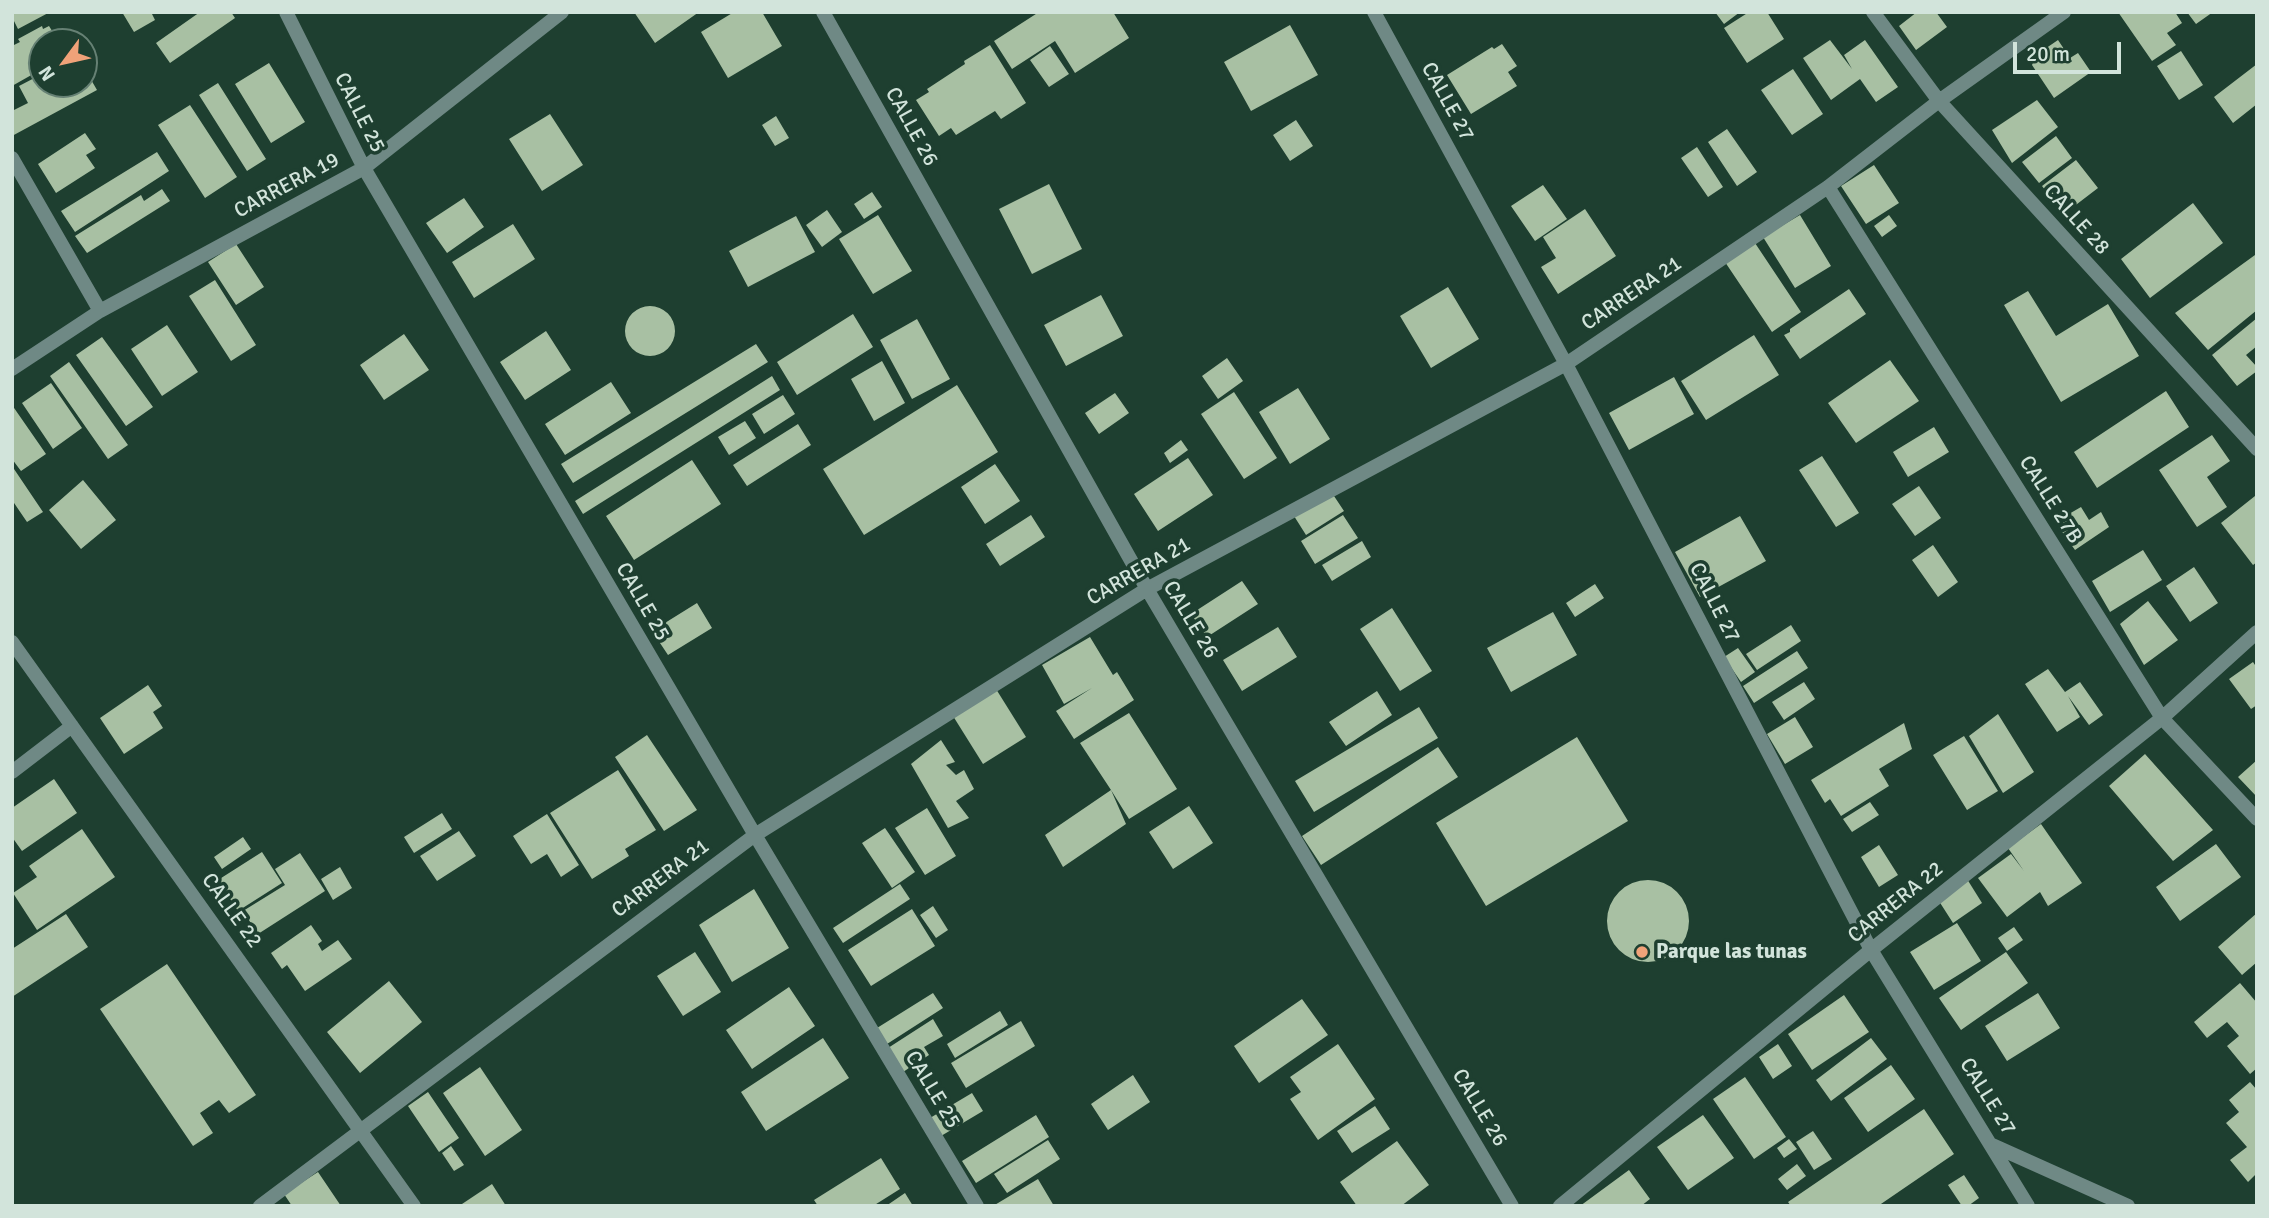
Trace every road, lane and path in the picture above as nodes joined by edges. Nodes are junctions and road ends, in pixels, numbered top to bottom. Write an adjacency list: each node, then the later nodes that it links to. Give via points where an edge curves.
1 (285, 12): 9 (street, CALLE 25)
2 (562, 12): 9 (street, CARRERA 19)
3 (822, 12): 15 (street, CALLE 26)
4 (1374, 12): 12 (street, CALLE 27)
5 (1873, 12): 7 (street, CALLE 28)
6 (2064, 12): 7 (street, CARRERA 21)
7 (1939, 101): 10 (street, CARRERA 21); 14 (street, CALLE 28)
8 (12, 158): 11 (street)
9 (364, 168): 11 (street, CARRERA 19); 22 (street, CALLE 25)
10 (1828, 187): 12 (street, CARRERA 21); 18 (street, CALLE 27B)
11 (100, 311): 13 (street, CARRERA 19)
12 (1566, 364): 15 (street, CARRERA 21); 23 (street, CALLE 27)
13 (12, 369)
14 (2257, 449)
15 (1147, 589): 22 (street, CARRERA 21); 29 (street, CALLE 26)
16 (2257, 632): 18 (street, CARRERA 22)
17 (12, 642): 19 (street, CALLE 22)
18 (2162, 718): 21 (street, CALLE 27B); 23 (street, CARRERA 22)
19 (72, 726): 20 (street); 24 (street, CALLE 22)
20 (12, 772)
21 (2257, 818)
22 (755, 835): 24 (street, CARRERA 21); 28 (street, CALLE 25)
23 (1871, 950): 25 (street, CALLE 27); 30 (street, CARRERA 22)
24 (361, 1129): 26 (street, CARRERA 21); 27 (street, CALLE 22)
25 (1992, 1145): 31 (street, CALLE 27); 32 (street)
26 (260, 1206)
27 (414, 1206)
28 (977, 1206)
29 (1512, 1206)
30 (1560, 1206)
31 (2028, 1206)
32 (2128, 1206)

